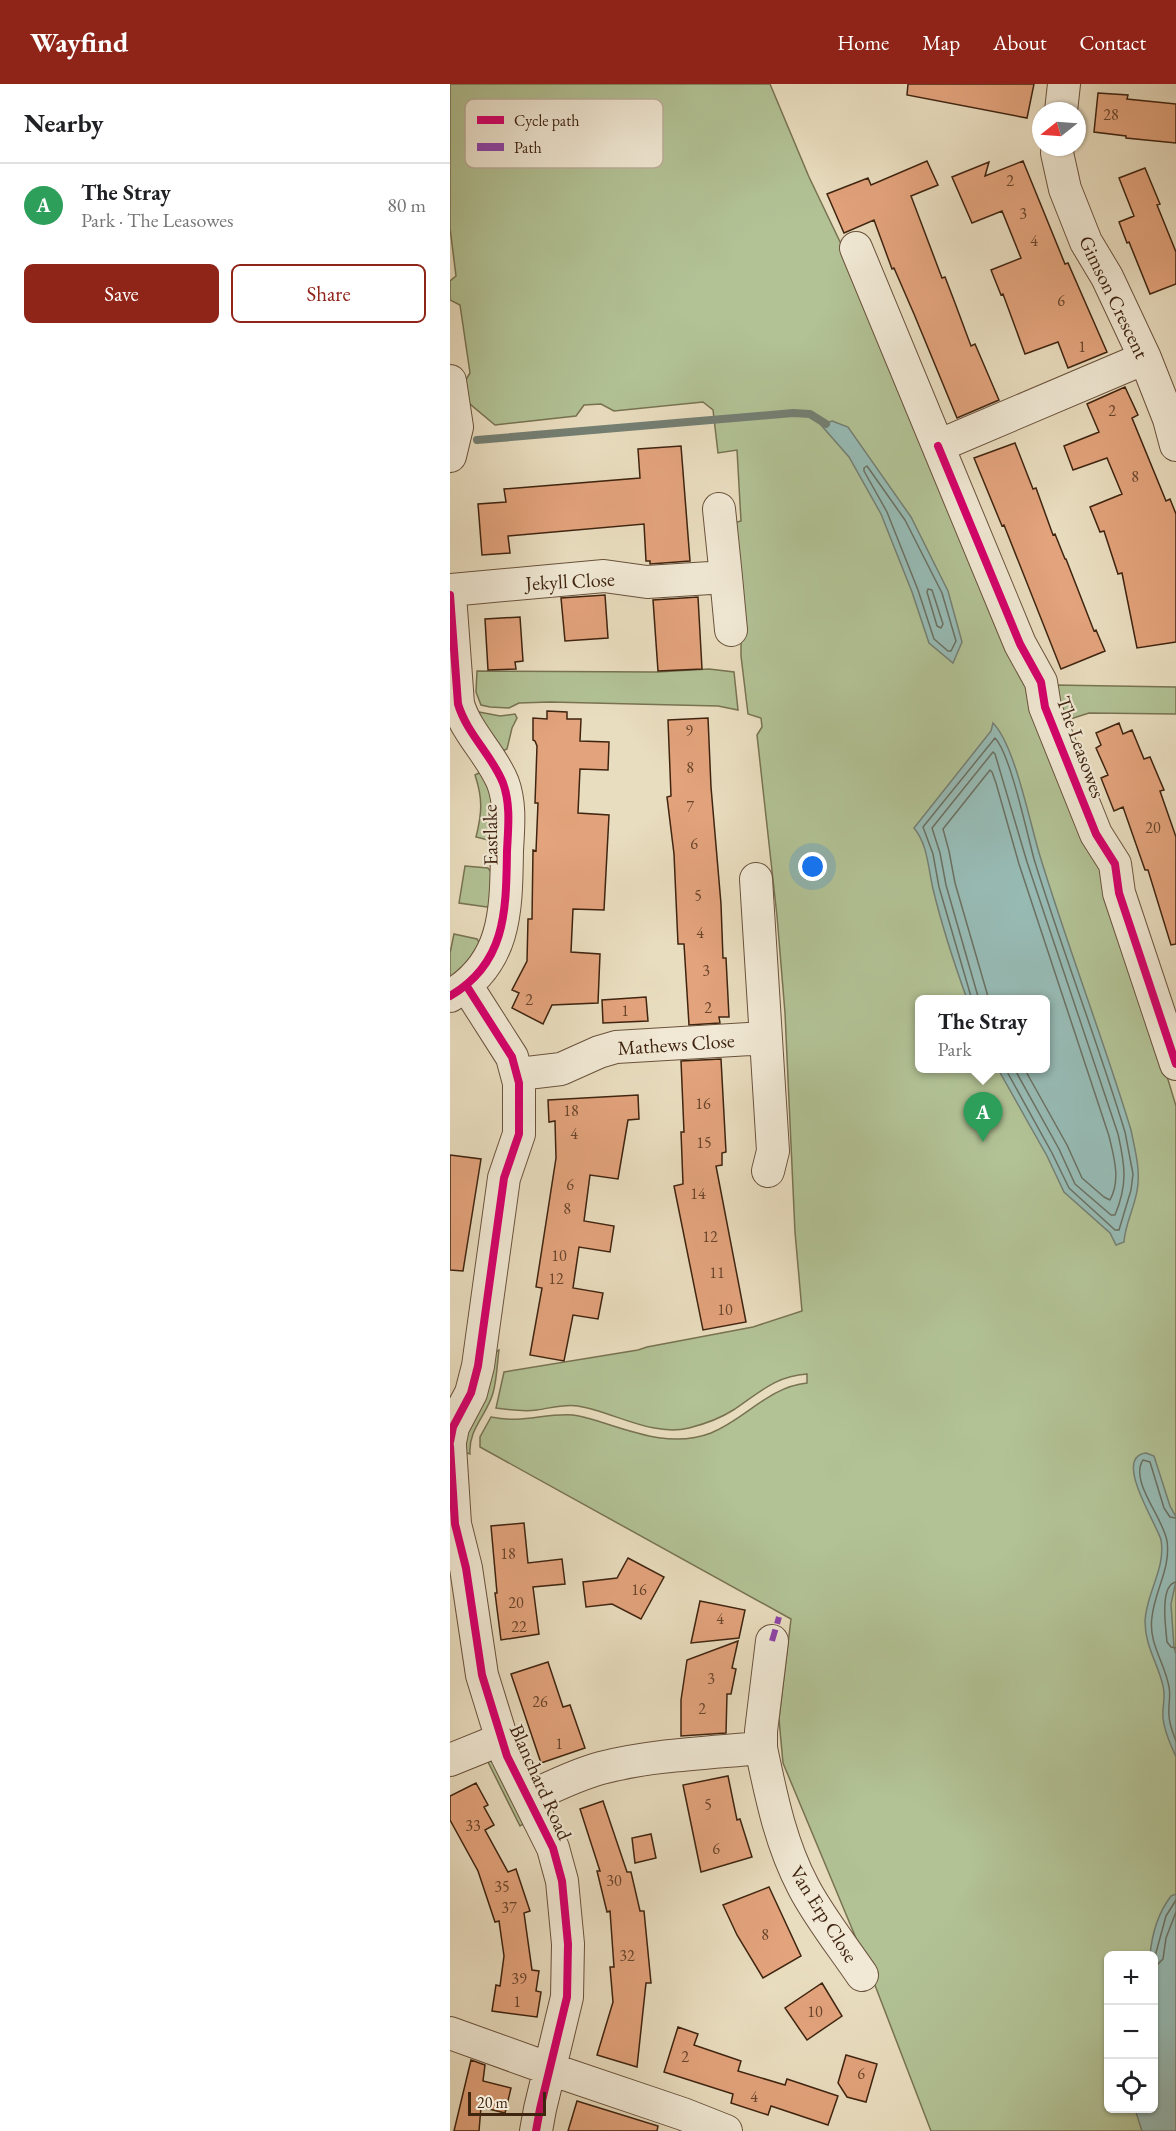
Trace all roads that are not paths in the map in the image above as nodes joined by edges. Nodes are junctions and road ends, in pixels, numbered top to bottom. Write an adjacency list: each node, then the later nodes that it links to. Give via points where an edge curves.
1 (1064, 84): 2 (street)
2 (1062, 102)
3 (1058, 156): 5 (street, Gimson Crescent, via 1065,189 1086,242 1107,277)
4 (856, 248): 8 (street, The Leasowes)
5 (1144, 358): 7 (street, Gimson Crescent); 8 (street)
6 (450, 381): 9 (street, via 457,428)
7 (1176, 445)
8 (938, 446): 18 (street, The Leasowes, via 1020,644 1041,682 1045,707 1096,834 1115,864 1119,893)
9 (450, 456)
10 (719, 509): 11 (street)
11 (726, 577): 12 (street, Jekyll Close, via 647,582 604,576); 14 (street)
12 (450, 590)
13 (450, 595): 16 (street, Eastlake, via 458,704 502,781 508,820 503,924 493,952)
14 (731, 630)
15 (756, 879): 17 (street)
16 (458, 990): 19 (street, Blanchard Road, via 509,1052)
17 (766, 1038): 19 (street, Mathews Close, via 616,1047 561,1069); 20 (street, via 773,1150)
18 (1176, 1065)
19 (519, 1074): 21 (street, Blanchard Road, via 519,1134 504,1178 478,1366)
20 (768, 1172)
21 (450, 1444): 23 (street, Blanchard Road, via 456,1532 466,1568 479,1664)
22 (772, 1641): 24 (street, Van Erp Close)
23 (502, 1739): 25 (street); 26 (street, Blanchard Road)
24 (761, 1748): 26 (street, via 601,1768); 27 (street, Van Erp Close, via 778,1827 799,1878)
25 (450, 1760)
26 (528, 1798): 29 (street, Blanchard Road, via 557,1858 568,1944 567,1998)
27 (862, 1974)
28 (450, 2032): 29 (street)
29 (550, 2069): 30 (street, Blanchard Road); 31 (street)
30 (536, 2131)
31 (726, 2131)

